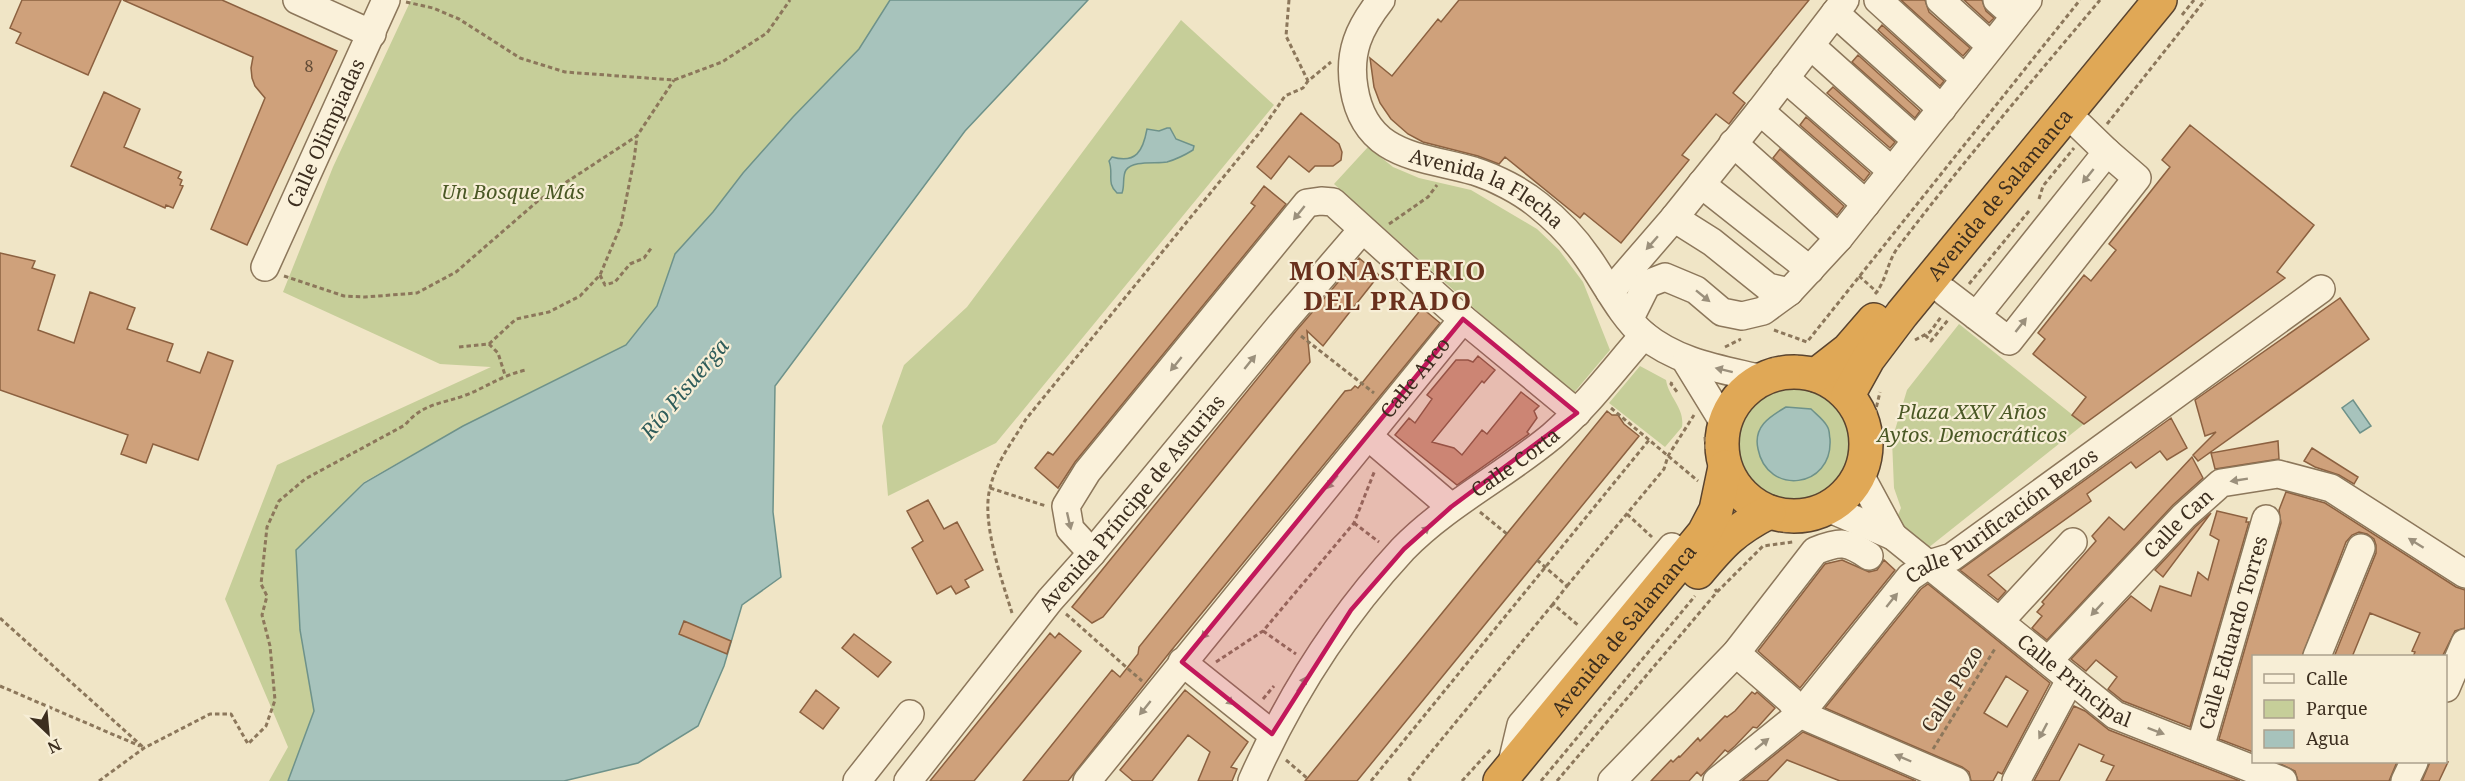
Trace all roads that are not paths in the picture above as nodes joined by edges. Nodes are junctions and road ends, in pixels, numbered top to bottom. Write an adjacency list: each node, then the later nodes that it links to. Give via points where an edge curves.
1 (297, 0): 10 (street)
2 (386, 0): 10 (street, Calle Olimpiadas)
3 (1381, 0): 29 (street, Avenida la Flecha, via 1355,41 1353,65 1356,98 1375,134 1408,156 1476,172 1537,204 1587,256)
4 (1878, 0): 14 (street)
5 (1940, 0): 12 (street)
6 (2135, 0): 31 (highway, Avenida de Salamanca)
7 (2160, 0): 31 (highway, Avenida de Salamanca)
8 (2013, 5): 12 (street, Calle Corta)
9 (1840, 6): 11 (street); 15 (street)
10 (372, 34): 26 (street, Calle Olimpiadas)
11 (1810, 46): 13 (street); 18 (street)
12 (1991, 46): 14 (street, Calle Corta)
13 (1785, 78): 16 (street); 20 (street)
14 (1965, 79): 15 (street, Calle Corta)
15 (1942, 109): 18 (street, Calle Corta)
16 (1760, 111): 19 (street); 22 (street)
17 (2093, 139): 17 (street, one-way to 17, via 1964,299 2009,341 2137,178)
18 (1916, 140): 20 (street, Calle Corta)
19 (1733, 143): 21 (street); 25 (street)
20 (1892, 171): 22 (street, Calle Corta)
21 (1701, 184): 23 (street); 27 (street)
22 (1866, 204): 25 (street, Calle Corta)
23 (1674, 218): 29 (street, one-way to 29); 30 (street, via 1712,242 1768,287)
24 (1369, 236): 32 (street); 50 (street, Avenida Príncipe de Asturias, one-way to 24, via 1283,322); 50 (street, one-way to 50, via 1333,202 1307,203 1087,472 1066,506 1070,529)
25 (1839, 238): 27 (street, Calle Corta)
26 (265, 267)
27 (1810, 270): 30 (street, Calle Corta)
28 (2321, 289): 52 (street, Calle Purificación Bezos, via 1953,557)
29 (1610, 292): 33 (street, Avenida la Flecha)
30 (1789, 292): 33 (street, Calle Corta, one-way to 30, via 1647,284 1665,276 1696,290 1722,312 1742,316 1763,311)
31 (1884, 302): 35 (highway, Avenida de Salamanca, via 1848,350); 37 (highway, Avenida de Salamanca, via 1868,359)
32 (1463, 319): 38 (street); 40 (street, Calle Arco, via 1393,408)
33 (1637, 327): 34 (street, Avenida la Flecha); 38 (street, Calle Corta)
34 (1686, 361): 36 (street, Avenida la Flecha, one-way to 34); 39 (street, Avenida la Flecha)
35 (1807, 366): 36 (highway, via 1786,372); 37 (highway)
36 (1763, 370): 39 (highway, via 1740,396)
37 (1848, 395): 41 (highway, via 1863,419 1867,449)
38 (1585, 403): 43 (street, Calle Corta, via 1550,437)
39 (1724, 423): 42 (highway)
40 (1376, 443): 43 (street); 59 (street, Calle Arco, one-way to 59)
41 (1860, 475): 46 (highway); 47 (street, Calle Principal)
42 (1715, 487): 45 (highway, via 1744,497); 68 (highway, Avenida de Salamanca, via 1704,533)
43 (1451, 507): 64 (street, Calle Corta, one-way to 43, via 1351,610 1404,549)
44 (2266, 519): 65 (street, Calle Eduardo Torres)
45 (1774, 522): 46 (highway, via 1786,516 1807,515); 68 (highway, Avenida de Salamanca, via 1742,526 1720,545)
46 (1818, 529): 47 (street, Calle Principal); 51 (street, via 1832,544 1850,543); 56 (street)
47 (1893, 536): 52 (street, Calle Principal)
48 (2073, 542): 54 (street)
49 (2361, 548): 57 (street)
50 (1092, 553): 70 (street, Avenida Príncipe de Asturias, via 1024,632)
51 (1869, 556)
52 (1929, 564): 54 (street, Calle Principal); 63 (street, Calle Purificación Bezos, one-way to 52, via 1910,577)
53 (2465, 574): 58 (street, Calle Can, one-way to 58, via 2331,488 2278,474 2221,483 2184,516)
54 (2004, 624): 58 (street, Calle Principal)
55 (2465, 644): 61 (street)
56 (1736, 654): 63 (street, via 1790,700); 73 (street)
57 (2318, 655)
58 (2049, 660): 60 (street, Calle Principal)
59 (1189, 668): 64 (street, one-way to 64); 71 (street, Calle Arco, one-way to 71, via 1156,694)
60 (2070, 680): 65 (street, Calle Principal, one-way to 65, via 2115,716); 76 (street, one-way to 76)
61 (2447, 684)
62 (910, 714): 69 (street)
63 (1800, 714): 74 (street, Calle Purificación Bezos, one-way to 63); 75 (street, one-way to 63)
64 (1272, 734): 72 (street, Calle Corta)
65 (2200, 748): 67 (street, Calle Principal)
66 (2414, 763): 77 (street)
67 (2273, 775)
68 (1507, 778)
69 (857, 781)
70 (908, 781)
71 (1087, 781)
72 (1252, 781)
73 (1612, 781)
74 (1716, 781)
75 (1956, 781)
76 (2016, 781)
77 (2405, 781)

